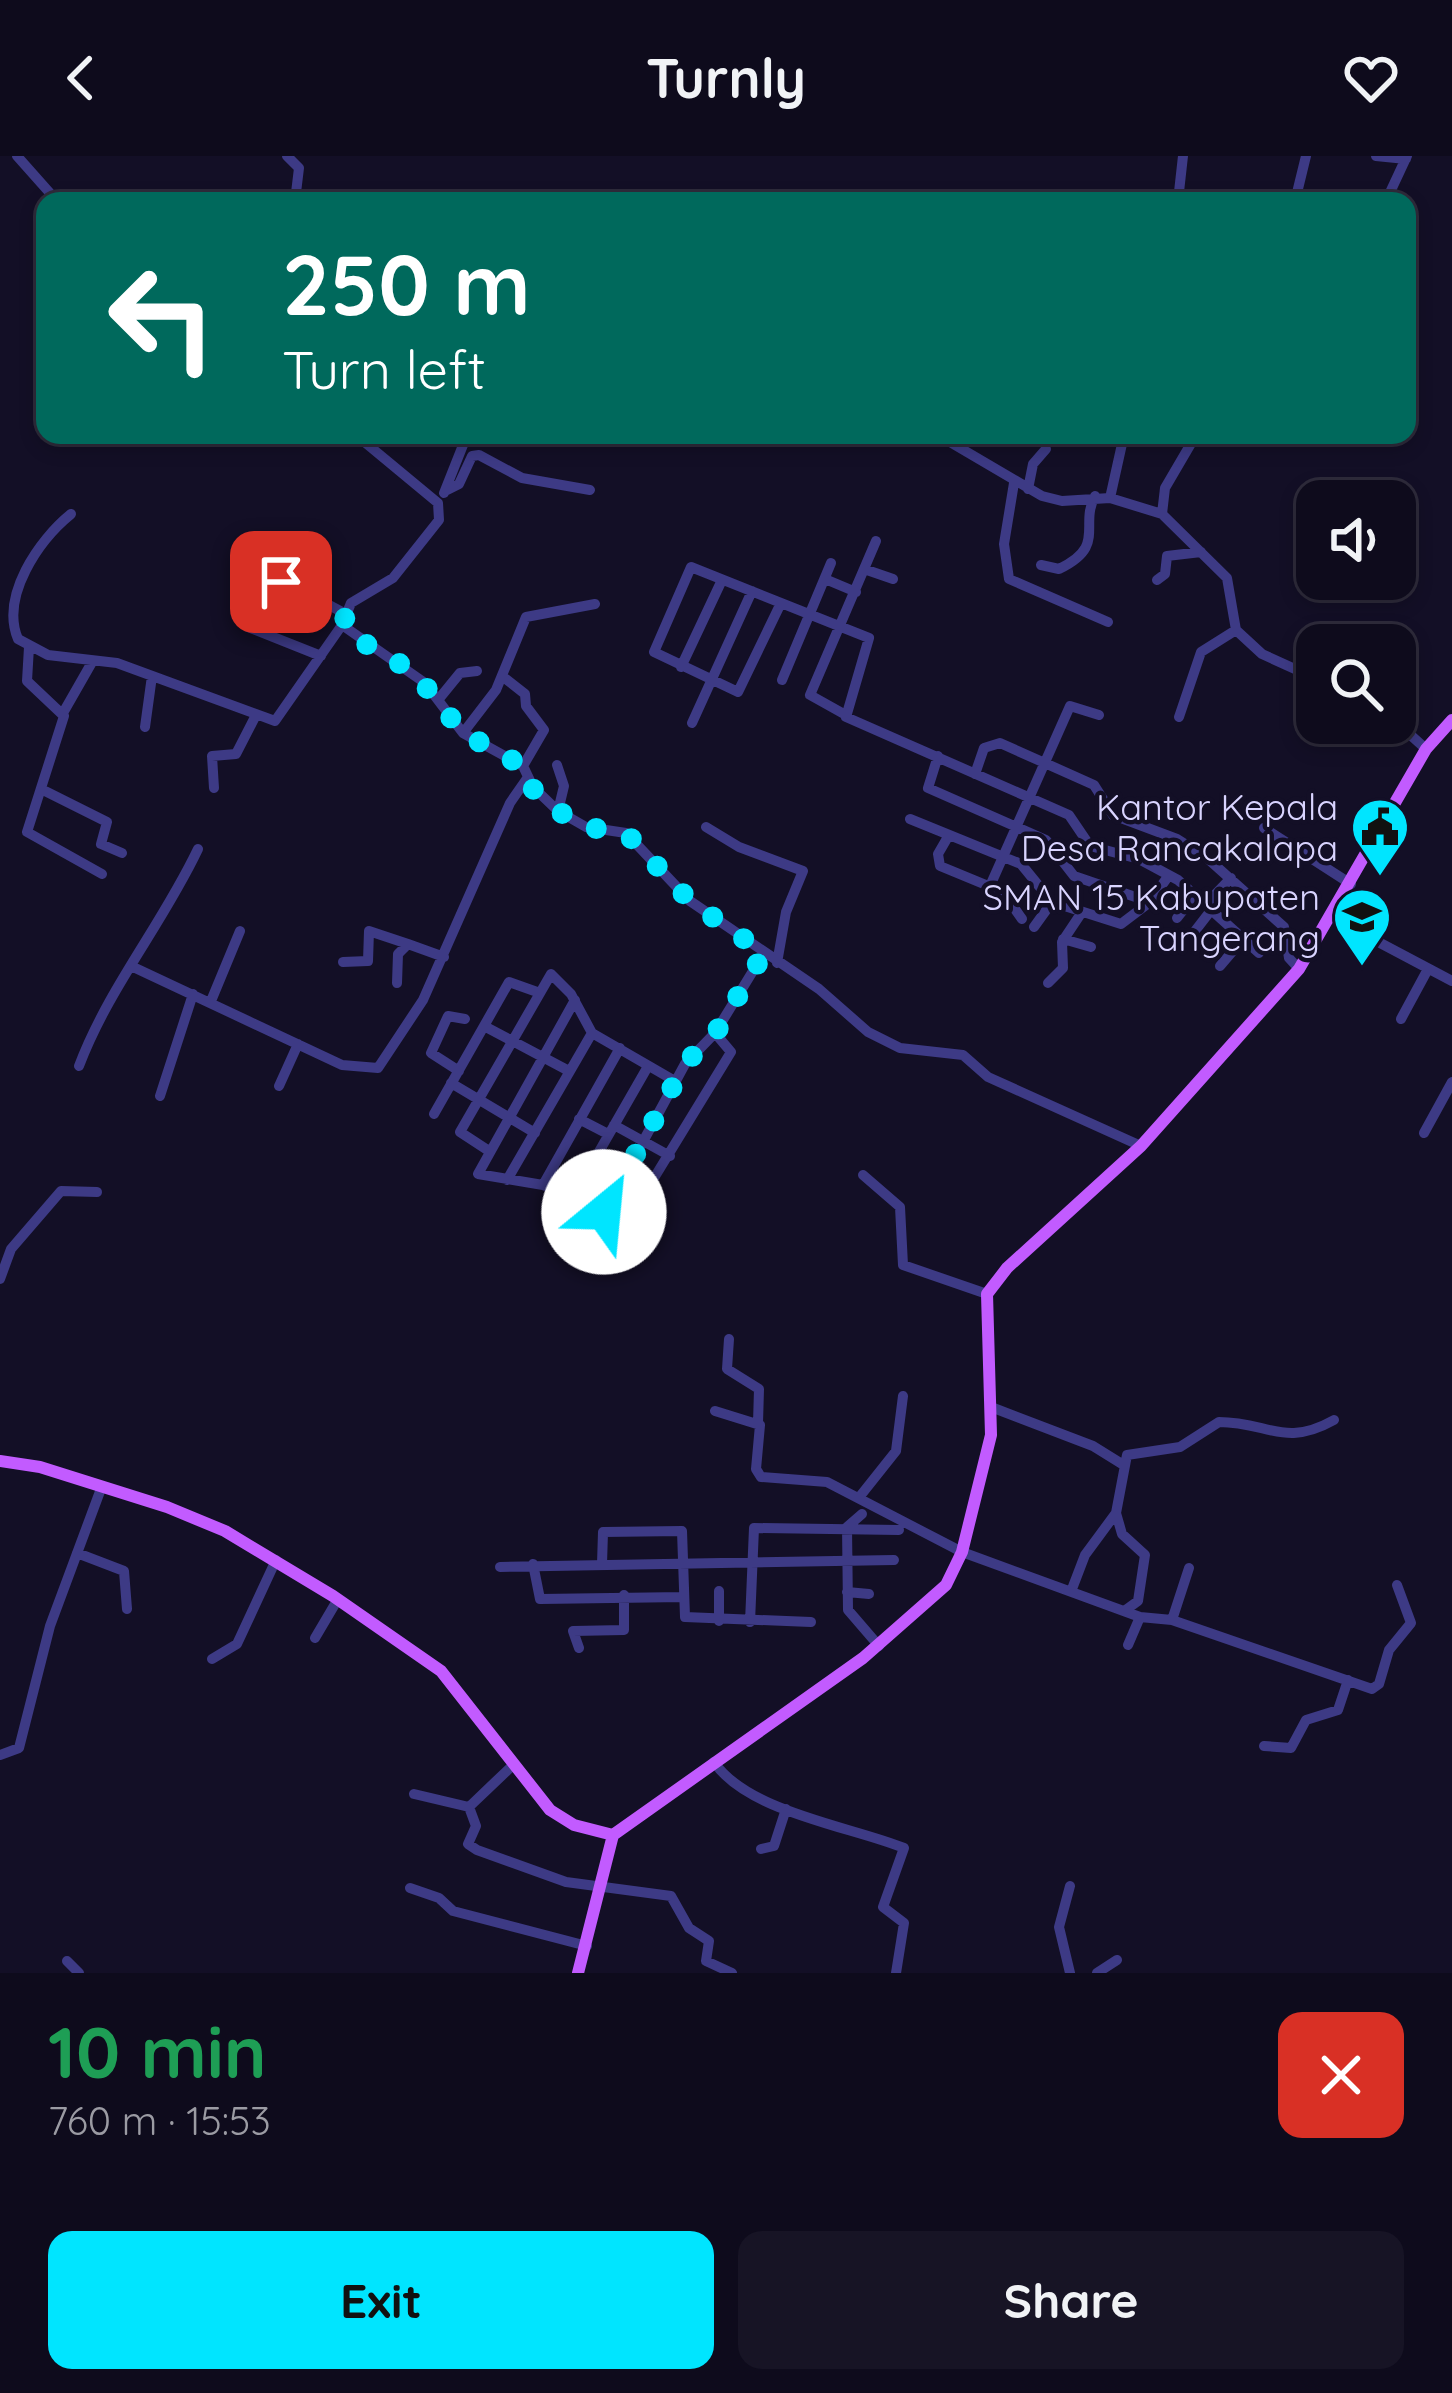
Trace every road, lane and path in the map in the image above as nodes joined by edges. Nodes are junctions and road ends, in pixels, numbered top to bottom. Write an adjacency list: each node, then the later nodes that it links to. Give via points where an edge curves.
1 (17, 156): 7 (street)
2 (287, 156): 8 (street, via 299,169)
3 (1183, 156): 9 (street)
4 (1306, 156): 10 (street)
5 (1376, 156): 6 (street)
6 (1407, 158): 11 (street)
7 (49, 192)
8 (296, 192)
9 (1179, 192)
10 (1297, 192)
11 (1390, 192)
12 (367, 444): 24 (street)
13 (463, 444): 20 (street)
14 (952, 444): 18 (street)
15 (1122, 444): 23 (street)
16 (1191, 444): 26 (street, via 1165,488)
17 (1046, 449): 19 (street)
18 (1014, 483): 19 (street); 44 (street, via 1004,544 1009,579)
19 (1028, 489): 22 (street, via 1062,501)
20 (445, 490): 21 (street, via 460,484 479,455 522,478); 24 (street)
21 (590, 490)
22 (1095, 496): 23 (street); 30 (street, via 1084,549 1059,569)
23 (1110, 498): 26 (street)
24 (438, 503): 42 (street, via 439,520 401,570 360,594)
25 (71, 514): 43 (street, via 26,565)
26 (1162, 514): 28 (street)
27 (876, 541): 31 (street)
28 (1201, 552): 35 (street, via 1167,556); 47 (street, via 1226,578)
29 (831, 563): 32 (street)
30 (1041, 565)
31 (864, 569): 33 (street); 38 (street)
32 (825, 579): 38 (street); 41 (street)
33 (893, 579)
34 (722, 580): 37 (street); 51 (street); 51 (street, via 689,569 654,652)
35 (1157, 580)
36 (270, 582): 42 (street, via 291,585)
37 (752, 591): 39 (street); 57 (street)
38 (856, 592): 46 (street)
39 (781, 603): 41 (street); 57 (street, via 742,689)
40 (595, 604): 55 (street, via 526,617)
41 (810, 614): 46 (street); 56 (street)
42 (343, 619): 49 (street); 58 (street)
43 (6, 622): 48 (street)
44 (1108, 622)
45 (248, 627): 49 (street)
46 (842, 628): 60 (street, via 872,644); 60 (street, via 810,698)
47 (1236, 630): 52 (street); 63 (street, via 1201,652)
48 (29, 646): 50 (street); 59 (street, via 27,680)
49 (321, 656): 62 (street, via 278,719)
50 (91, 664): 54 (street, via 110,661); 59 (street)
51 (681, 667): 57 (street)
52 (1296, 669)
53 (477, 671): 58 (street, via 460,673)
54 (152, 676): 62 (street); 66 (street)
55 (502, 676): 67 (street); 73 (street, via 525,694 544,730)
56 (782, 680)
57 (713, 681): 65 (street)
58 (438, 700): 67 (street)
59 (63, 713): 76 (street)
60 (844, 714): 70 (street)
61 (1099, 715): 71 (street, via 1070,706)
62 (255, 717): 75 (street, via 236,754 212,756)
63 (1179, 717)
64 (1452, 720): 69 (main road)
65 (692, 723)
66 (145, 727)
67 (463, 733): 73 (street)
68 (1416, 739): 69 (street)
69 (1426, 748): 90 (main road)
70 (938, 756): 74 (street); 81 (street, via 928,788)
71 (1042, 762): 74 (street, via 995,743 984,748); 77 (street); 89 (street, via 1094,784 1113,814 1177,839)
72 (557, 765): 78 (street, via 564,786)
73 (525, 771): 78 (street); 107 (street)
74 (975, 774): 77 (street)
75 (214, 788)
76 (41, 789): 85 (street, via 107,822 101,844); 87 (street, via 28,835)
77 (1027, 796): 81 (street); 88 (street, via 1069,814 1094,849)
78 (558, 811): 108 (street, via 586,827 626,833 690,901)
79 (910, 819): 83 (street)
80 (706, 826): 110 (street, via 802,871)
81 (1015, 826): 86 (street); 94 (street, via 1046,840 1074,876)
82 (1264, 828): 90 (street)
83 (949, 835): 86 (street); 91 (street, via 940,866)
84 (198, 849): 112 (street)
85 (122, 853)
86 (1002, 856): 91 (street); 93 (street, via 1025,867)
87 (102, 874)
88 (1169, 875): 92 (street); 94 (street)
89 (1231, 878): 95 (street); 114 (street, via 1284,927)
90 (1351, 884): 98 (main road)
91 (990, 886): 99 (street, via 1010,898)
92 (1196, 894): 95 (street); 97 (street)
93 (1052, 902): 96 (street); 100 (street)
94 (1150, 902): 96 (street, via 1126,923)
95 (1209, 907): 102 (street); 103 (street)
96 (1082, 912): 104 (street)
97 (1177, 918)
98 (1333, 918): 114 (main road); 115 (street)
99 (1022, 919)
100 (1034, 927)
101 (240, 931): 121 (street)
102 (1195, 931)
103 (1244, 938): 106 (street); 113 (street)
104 (1063, 939): 111 (street); 111 (street, via 1088,946)
105 (408, 944): 107 (street); 109 (street, via 370,924 368,961); 117 (street, via 398,954)
106 (1259, 953)
107 (444, 957): 129 (street, via 378,1068 342,1065)
108 (760, 957): 110 (street); 126 (street)
109 (343, 962)
110 (777, 963): 155 (street, via 880,1039 915,1052 963,1055 988,1077)
111 (1064, 965): 118 (street)
112 (131, 966): 120 (street); 132 (street, via 102,1007)
113 (1220, 966)
114 (1299, 969): 155 (main road)
115 (1428, 969): 116 (street); 124 (street)
116 (1452, 981)
117 (397, 983)
118 (1048, 983)
119 (540, 992): 122 (street, via 552,974); 125 (street, via 511,981); 128 (street)
120 (193, 994): 121 (street); 140 (street)
121 (211, 1000): 129 (street)
122 (574, 1000): 127 (street); 131 (street)
123 (465, 1019): 134 (street, via 448,1016 431,1054)
124 (1401, 1019)
125 (484, 1026): 128 (street); 134 (street)
126 (717, 1031): 136 (street); 146 (street, via 731,1052)
127 (592, 1033): 130 (street); 135 (street)
128 (513, 1041): 131 (street); 142 (street)
129 (298, 1044): 139 (street)
130 (620, 1048): 133 (street); 144 (street)
131 (542, 1054): 135 (street); 150 (street)
132 (79, 1066)
133 (647, 1068): 136 (street); 151 (street)
134 (459, 1071): 138 (street)
135 (569, 1071): 143 (street)
136 (675, 1081): 141 (street)
137 (1452, 1082): 145 (street)
138 (452, 1083): 142 (street); 147 (street)
139 (279, 1086)
140 (160, 1096)
141 (668, 1096): 146 (street); 154 (street)
142 (480, 1100): 150 (street); 156 (street, via 460,1134)
143 (555, 1100): 149 (street); 153 (street)
144 (589, 1103): 149 (street); 151 (street)
145 (1438, 1107): 148 (street); 152 (street)
146 (694, 1112): 157 (street)
147 (434, 1114)
148 (1452, 1115)
149 (580, 1117): 151 (street); 160 (street)
150 (509, 1118): 153 (street); 156 (street)
151 (613, 1126): 154 (street); 162 (street)
152 (1424, 1132)
153 (535, 1133): 159 (street)
154 (643, 1140): 157 (street); 163 (street)
155 (1141, 1146): 165 (main road)
156 (489, 1151): 159 (street, via 478,1174)
157 (670, 1156): 163 (street, via 633,1218)
158 (863, 1175): 165 (street, via 900,1207 903,1265)
159 (507, 1180): 160 (street)
160 (543, 1185): 162 (street)
161 (97, 1192): 164 (street, via 62,1191 11,1249)
162 (573, 1197): 163 (street)
163 (604, 1212)
164 (0, 1279)
165 (987, 1294): 168 (main road)
166 (729, 1340): 171 (street, via 727,1369 759,1389)
167 (903, 1396): 175 (street, via 896,1450)
168 (991, 1407): 173 (street); 180 (main road)
169 (715, 1411): 171 (street)
170 (1334, 1420): 173 (street, via 1283,1436 1212,1423 1180,1447 1131,1453)
171 (758, 1423): 175 (street, via 760,1477 822,1480)
172 (0, 1461): 174 (main road)
173 (1122, 1464): 176 (street)
174 (102, 1486): 181 (street); 182 (main road, via 225,1531)
175 (861, 1495): 180 (street)
176 (1116, 1513): 192 (street); 200 (street, via 1122,1534 1144,1556 1138,1600)
177 (862, 1514): 178 (street)
178 (847, 1526): 179 (street); 184 (street); 185 (street, via 754,1528)
179 (899, 1530)
180 (962, 1552): 192 (street); 208 (main road, via 946,1586)
181 (77, 1553): 199 (street, via 124,1570); 213 (street, via 19,1748)
182 (276, 1560): 198 (main road); 210 (street, via 237,1644)
183 (894, 1560): 184 (street)
184 (847, 1562): 185 (street); 194 (street)
185 (750, 1563): 188 (street); 204 (street)
186 (533, 1564): 187 (street); 189 (street); 196 (street, via 540,1599)
187 (602, 1564): 188 (street); 188 (street, via 605,1531 684,1532)
188 (685, 1564): 197 (street)
189 (500, 1567)
190 (1189, 1568): 202 (street)
191 (1397, 1585): 211 (street, via 1408,1629 1389,1650 1376,1689)
192 (1072, 1589): 200 (street)
193 (719, 1591): 203 (street)
194 (847, 1592): 195 (street); 208 (street, via 851,1616)
195 (869, 1594)
196 (624, 1595): 197 (street); 209 (street, via 624,1630 572,1631)
197 (684, 1597): 203 (street, via 687,1618)
198 (338, 1600): 206 (street); 215 (main road, via 441,1671)
199 (127, 1609)
200 (1127, 1609): 201 (street)
201 (1140, 1618): 202 (street); 207 (street)
202 (1172, 1620): 211 (street)
203 (719, 1621): 204 (street)
204 (751, 1622): 205 (street)
205 (812, 1622)
206 (315, 1638)
207 (1128, 1645)
208 (879, 1646): 214 (main road)
209 (579, 1648)
210 (212, 1659)
211 (1348, 1680): 212 (street, via 1338,1710 1306,1720 1291,1748)
212 (1264, 1746)
213 (0, 1755)
214 (715, 1762): 218 (street, via 730,1781); 219 (main road)
215 (513, 1765): 217 (street); 219 (main road, via 556,1816)
216 (414, 1794): 217 (street)
217 (469, 1808): 223 (street, via 476,1826 469,1846)
218 (786, 1809): 220 (street, via 774,1846); 230 (street, via 904,1850 883,1907 904,1923)
219 (614, 1835): 223 (main road)
220 (761, 1850)
221 (1070, 1886): 231 (street, via 1059,1927)
222 (410, 1888): 224 (street, via 453,1911)
223 (600, 1889): 224 (main road); 229 (street, via 670,1895 689,1928 710,1941 706,1961)
224 (587, 1946): 228 (main road)
225 (1117, 1960): 232 (street)
226 (68, 1961): 227 (street)
227 (79, 1973)
228 (578, 1973)
229 (732, 1973)
230 (896, 1973)
231 (1070, 1973)
232 (1097, 1973)

